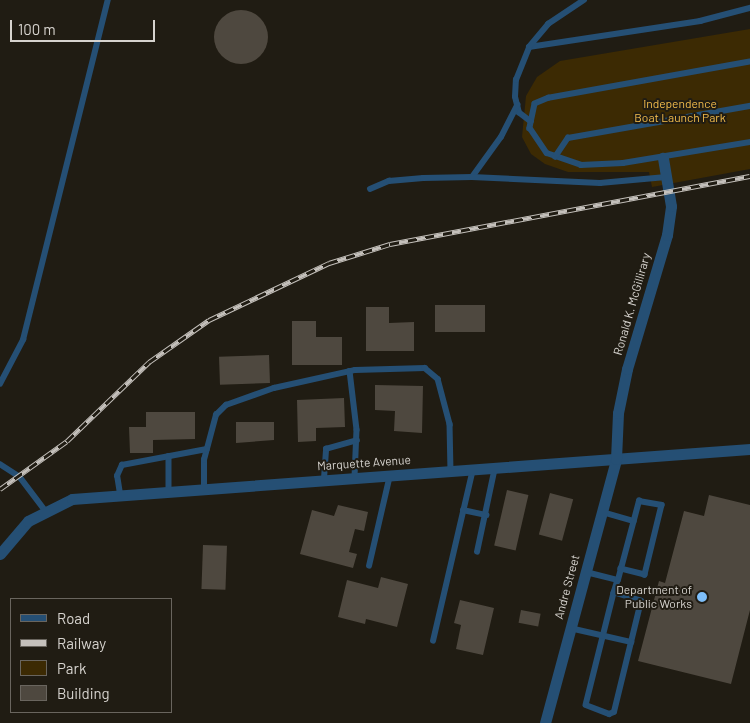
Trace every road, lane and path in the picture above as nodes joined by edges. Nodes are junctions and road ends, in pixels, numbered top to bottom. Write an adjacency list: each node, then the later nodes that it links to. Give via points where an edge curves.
1 (108, 0): 16 (lane, via 23,340)
2 (584, 0): 4 (lane, via 548,24)
3 (750, 8): 4 (lane, via 700,21)
4 (529, 47): 6 (lane, via 516,80)
5 (750, 62): 8 (lane, via 548,98 535,104)
6 (517, 105): 8 (lane, via 520,114); 13 (lane, via 501,137)
7 (750, 106): 10 (lane, via 568,138)
8 (531, 122): 10 (lane, via 536,140)
9 (750, 142): 11 (lane)
10 (555, 157): 11 (lane, via 581,165 602,166)
11 (663, 158): 12 (street, Ronald K. McGillirary)
12 (666, 176): 13 (lane, via 600,183); 21 (street, Ronald K. McGillirary, via 670,220 627,369 618,413)
13 (472, 177): 14 (lane, via 390,180)
14 (370, 189)
15 (350, 372): 17 (lane); 18 (lane, via 274,388 226,405 216,415); 25 (lane, via 425,368 438,380 450,424)
16 (0, 384)
17 (357, 440): 27 (lane); 28 (lane, via 326,449)
18 (207, 449): 20 (lane); 29 (lane)
19 (750, 449): 21 (street, Marquette Avenue)
20 (169, 456): 30 (lane); 31 (lane, via 122,465 117,476)
21 (616, 458): 23 (street, Marquette Avenue); 34 (street, Andre Street)
22 (0, 464): 32 (lane, via 20,477)
23 (495, 467): 24 (street, Marquette Avenue); 35 (lane)
24 (473, 469): 25 (street, Marquette Avenue); 33 (lane)
25 (451, 470): 26 (street, Marquette Avenue)
26 (390, 475): 27 (street, Marquette Avenue); 39 (lane)
27 (355, 477): 28 (street, Marquette Avenue)
28 (324, 479): 29 (street, Marquette Avenue)
29 (204, 488): 30 (street, Marquette Avenue)
30 (169, 490): 31 (street, Marquette Avenue)
31 (120, 494): 32 (street, Marquette Avenue, via 72,499)
32 (45, 510): 38 (street, Marquette Avenue, via 28,521)
33 (464, 510): 35 (lane); 46 (lane)
34 (602, 512): 36 (lane); 41 (street, Andre Street)
35 (486, 515): 37 (lane)
36 (634, 521): 40 (lane); 40 (lane, via 639,501 662,505 645,575)
37 (477, 552)
38 (0, 554)
39 (368, 566)
40 (621, 570): 42 (lane)
41 (586, 572): 42 (lane); 44 (street, Andre Street)
42 (618, 580): 43 (lane)
43 (614, 593): 45 (lane); 47 (lane, via 641,601)
44 (570, 628): 45 (lane); 48 (street, Andre Street)
45 (604, 636): 47 (lane); 47 (lane, via 586,705 609,714 614,712)
46 (434, 641)
47 (631, 642)
48 (545, 723)

